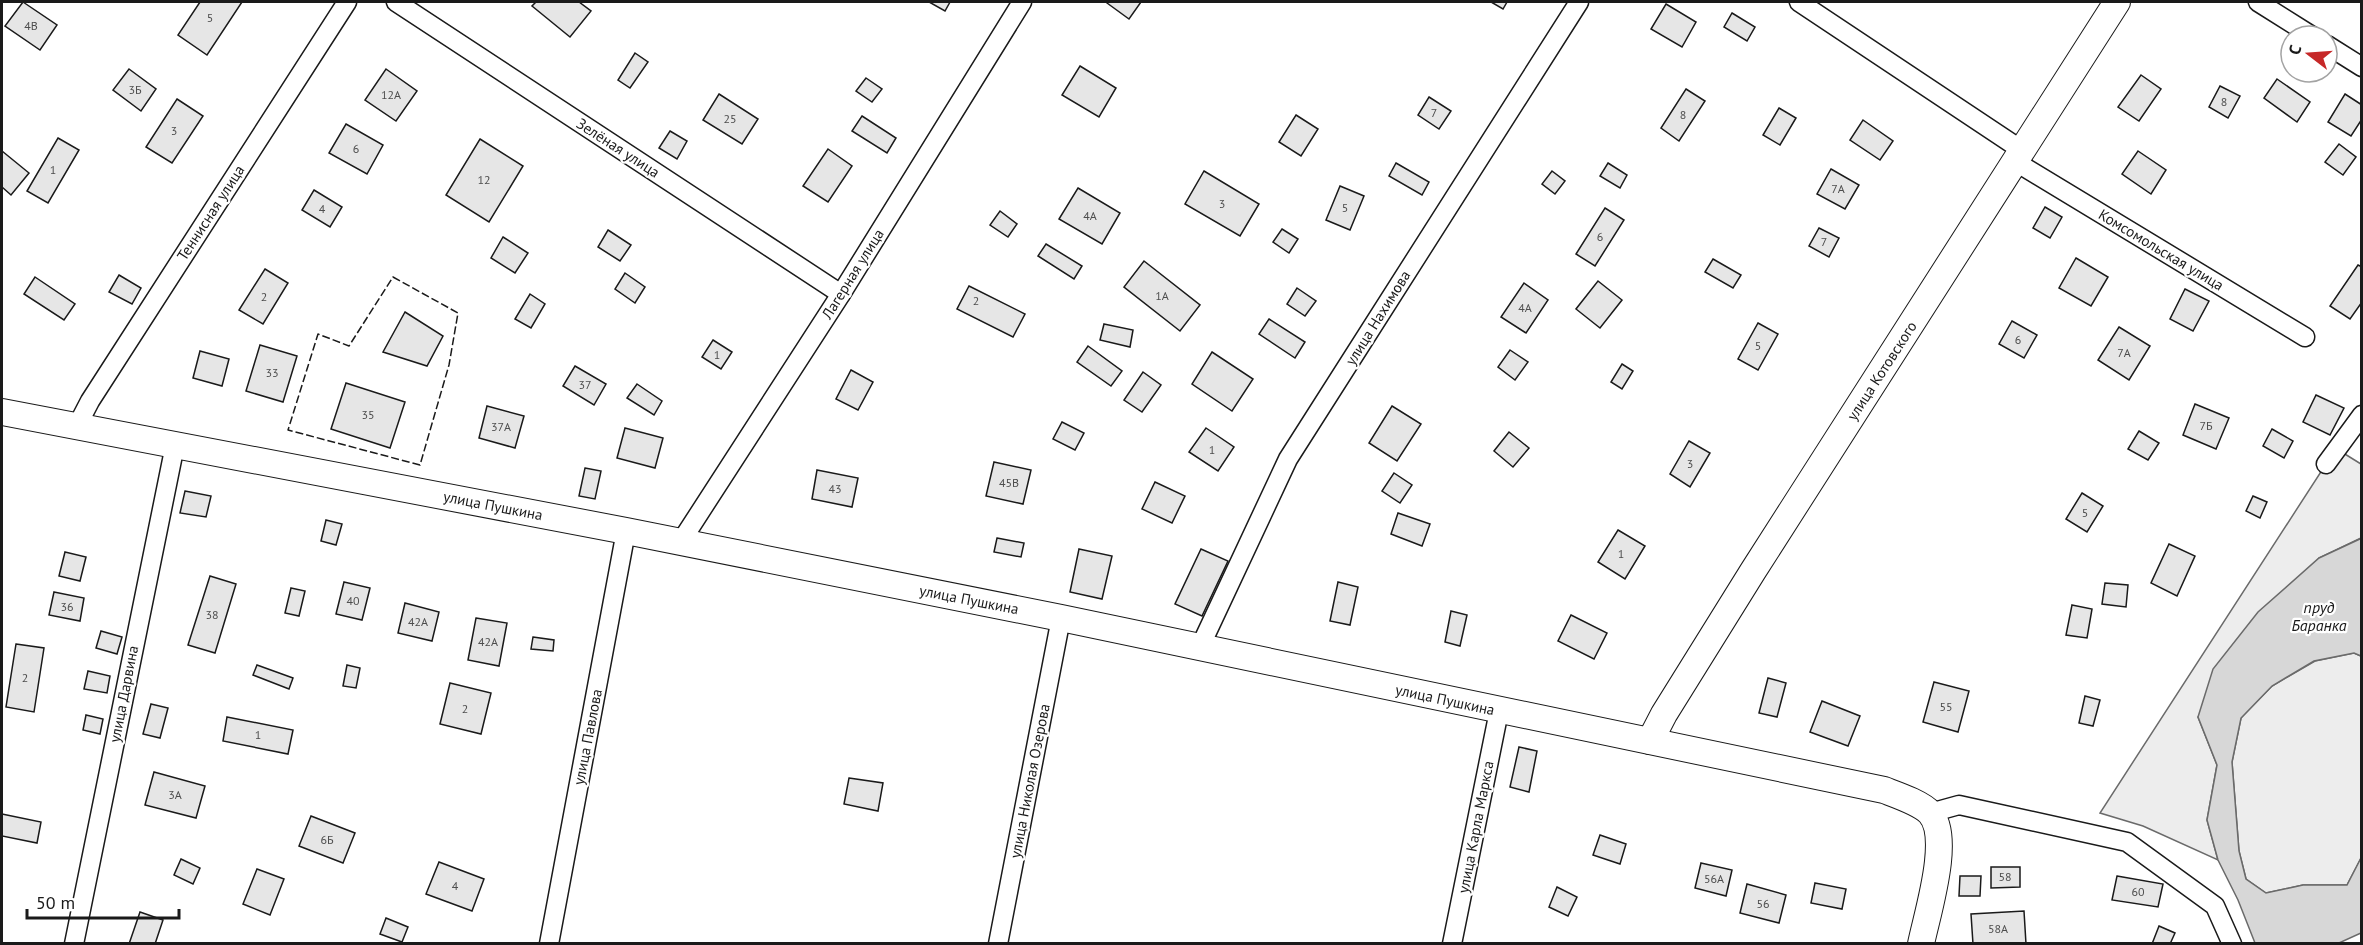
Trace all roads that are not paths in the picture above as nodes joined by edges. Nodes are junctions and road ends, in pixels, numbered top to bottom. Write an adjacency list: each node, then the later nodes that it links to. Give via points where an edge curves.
1 (347, 2): 16 (street, Теннисная улица)
2 (396, 2): 12 (street, Зелёная улица)
3 (1022, 2): 12 (street, Лагерная улица)
4 (1579, 2): 22 (street, улица Нахимова, via 1288,459)
5 (1799, 2): 11 (street, Комсомольская улица)
6 (2117, 2): 11 (main road, улица Котовского)
7 (2258, 2): 8 (street)
8 (2293, 24)
9 (2339, 53): 10 (street)
10 (2361, 67)
11 (2020, 157): 13 (street, Комсомольская улица); 24 (main road, улица Котовского, via 1753,571)
12 (841, 294): 20 (street, Лагерная улица)
13 (2305, 337)
14 (2, 412): 16 (main road, улица Пушкина)
15 (2361, 415): 18 (street)
16 (77, 426): 17 (main road, улица Пушкина)
17 (175, 445): 19 (main road, улица Пушкина); 26 (street, улица Дарвина)
18 (2326, 464)
19 (626, 531): 20 (main road, улица Пушкина); 27 (street, улица Павлова)
20 (680, 543): 21 (main road, улица Пушкина)
21 (1061, 618): 22 (main road, улица Пушкина); 28 (street, улица Николая Озерова)
22 (1200, 647): 23 (main road, улица Пушкина)
23 (1499, 711): 24 (main road, улица Пушкина); 29 (street, улица Карла Маркса)
24 (1650, 741): 25 (main road, улица Пушкина, via 1884,790)
25 (1930, 813): 30 (main road, via 1938,832 1938,862); 31 (street, via 1959,805 2127,842 2215,906)
26 (74, 944)
27 (549, 944)
28 (998, 944)
29 (1452, 944)
30 (1921, 944)
31 (2232, 944)

